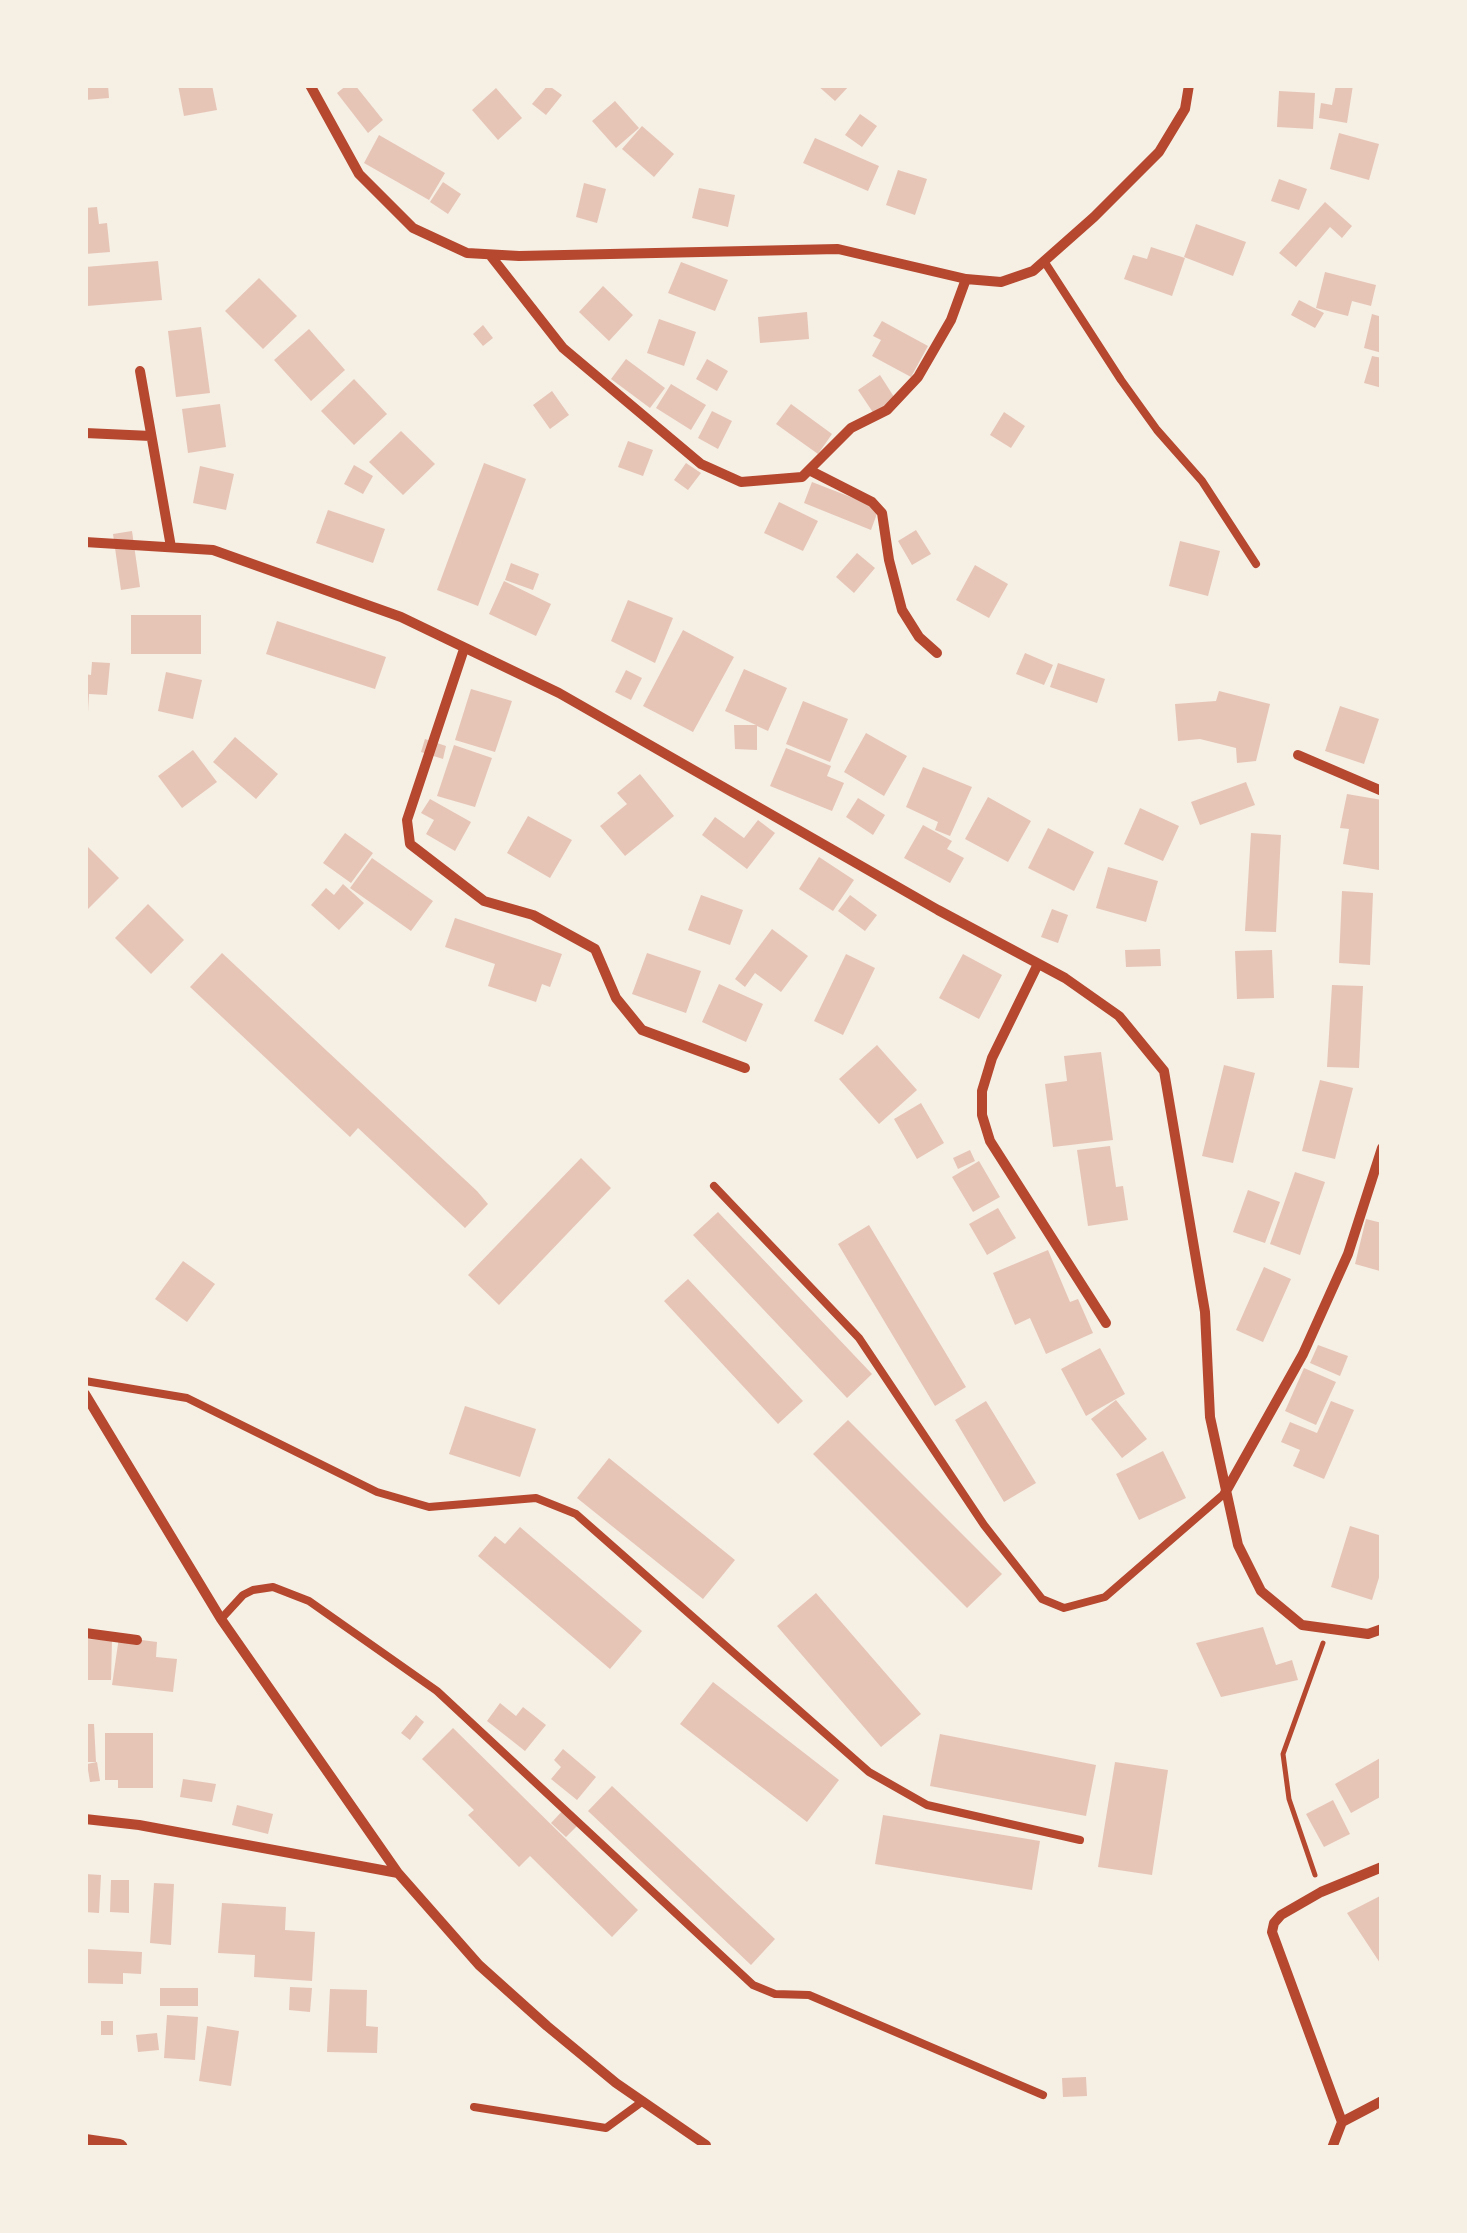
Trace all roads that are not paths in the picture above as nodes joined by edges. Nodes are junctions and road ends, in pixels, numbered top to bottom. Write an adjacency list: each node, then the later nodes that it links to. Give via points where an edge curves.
1 (310, 85): 3 (street, via 359,174 414,228 466,253)
2 (1189, 85): 4 (street, via 1185,108 1159,152)
3 (490, 254): 5 (street, via 838,248); 9 (street, via 562,348 701,464 740,482)
4 (1044, 261): 5 (street, via 1001,282); 12 (lane, via 1121,380 1202,481)
5 (966, 279): 9 (street, via 952,320 918,377 887,410 851,428)
6 (140, 371): 8 (street)
7 (85, 433): 8 (street)
8 (151, 436): 11 (street)
9 (811, 471): 14 (street, via 882,513 902,610)
10 (85, 542): 11 (street)
11 (170, 547): 13 (street, via 213,550 402,617)
12 (1256, 564)
13 (464, 648): 17 (street, via 559,692); 18 (street, via 407,820 410,844 484,901 533,916 595,949 616,998 642,1030)
14 (937, 653)
15 (1298, 755): 16 (street)
16 (1382, 791)
17 (1038, 964): 21 (street, via 992,1058 982,1115 990,1141); 24 (street, via 1119,1016 1164,1071 1204,1312 1210,1417)
18 (745, 1068)
19 (1382, 1148): 24 (street, via 1348,1254 1303,1354)
20 (714, 1186): 24 (lane, via 859,1338 984,1525 1042,1599 1064,1608 1105,1597)
21 (1106, 1322)
22 (85, 1381): 30 (lane, via 187,1398 377,1492 429,1506 536,1498 576,1514 869,1772 926,1805)
23 (85, 1394): 25 (street)
24 (1225, 1493): 26 (street, via 1238,1545 1261,1590 1302,1625 1368,1634)
25 (221, 1620): 32 (street); 33 (lane, via 253,1590 273,1586 309,1601 437,1691 753,1985 809,1995)
26 (1382, 1629)
27 (85, 1634): 28 (street)
28 (137, 1640)
29 (85, 1819): 32 (street)
30 (1080, 1840)
31 (1382, 1867): 37 (street, via 1281,1915 1272,1932)
32 (398, 1873): 34 (street, via 480,1964)
33 (1043, 2096)
34 (643, 2101): 36 (lane, via 606,2128); 39 (street)
35 (1382, 2101): 37 (street)
36 (474, 2108)
37 (1342, 2122): 41 (street)
38 (85, 2143): 40 (street)
39 (708, 2147)
40 (119, 2148)
41 (1332, 2148)

